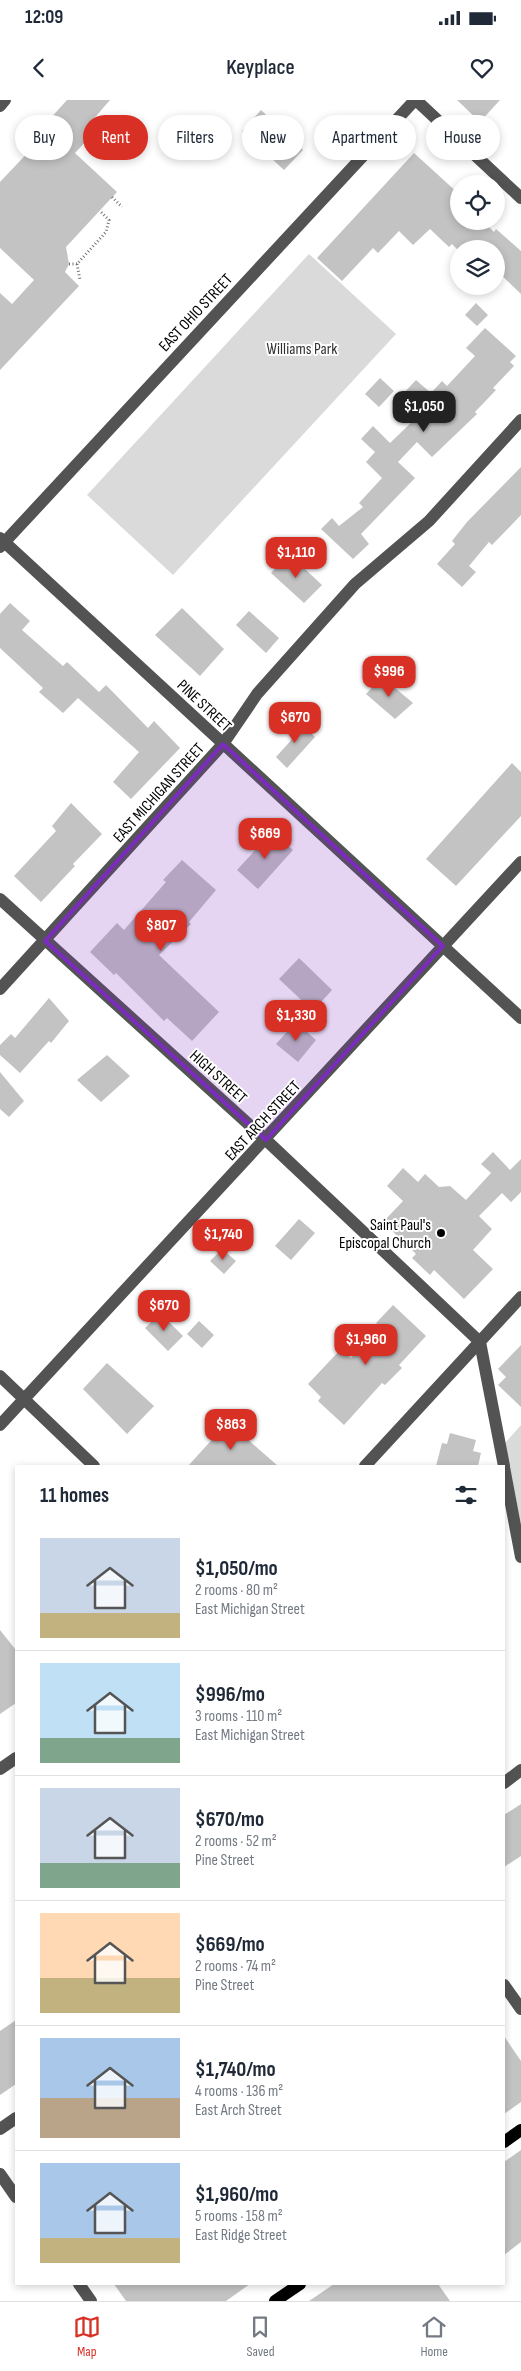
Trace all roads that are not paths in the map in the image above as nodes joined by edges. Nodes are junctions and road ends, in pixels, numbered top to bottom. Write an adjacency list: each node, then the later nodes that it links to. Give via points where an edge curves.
1 (5, 100): 3 (street)
2 (415, 100): 4 (street); 6 (street, EAST OHIO STREET)
3 (0, 106)
4 (521, 198)
5 (521, 420): 7 (street, EAST MICHIGAN STREET, via 429,521 349,590 257,694)
6 (2, 543): 7 (street, PINE STREET)
7 (223, 744): 10 (street, EAST MICHIGAN STREET); 11 (street, PINE STREET)
8 (521, 862): 11 (street, EAST ARCH STREET)
9 (0, 899): 10 (street, HIGH STREET)
10 (45, 941): 12 (street, EAST MICHIGAN STREET); 14 (street, HIGH STREET)
11 (444, 946): 13 (street, PINE STREET); 14 (street, EAST ARCH STREET)
12 (0, 989)
13 (521, 1018)
14 (266, 1140): 16 (street, HIGH STREET); 18 (street, EAST ARCH STREET)
15 (521, 1297): 16 (street)
16 (480, 1342): 21 (street); 22 (street)
17 (0, 1376): 18 (street)
18 (24, 1399): 19 (street, EAST ARCH STREET); 20 (street)
19 (0, 1425)
20 (93, 1465)
21 (366, 1465)
22 (504, 1465)
23 (505, 1471): 24 (street)
24 (521, 1558)
25 (15, 1759): 26 (street)
26 (0, 1769)
27 (521, 1770): 28 (street)
28 (505, 1781)
29 (505, 1986): 30 (street)
30 (521, 2009)
31 (15, 2119): 32 (street)
32 (0, 2129)
33 (521, 2130): 34 (main road)
34 (505, 2141)
35 (0, 2174): 36 (street)
36 (15, 2196)
37 (80, 2285): 39 (street)
38 (299, 2285): 40 (main road)
39 (91, 2301)
40 (276, 2301)

